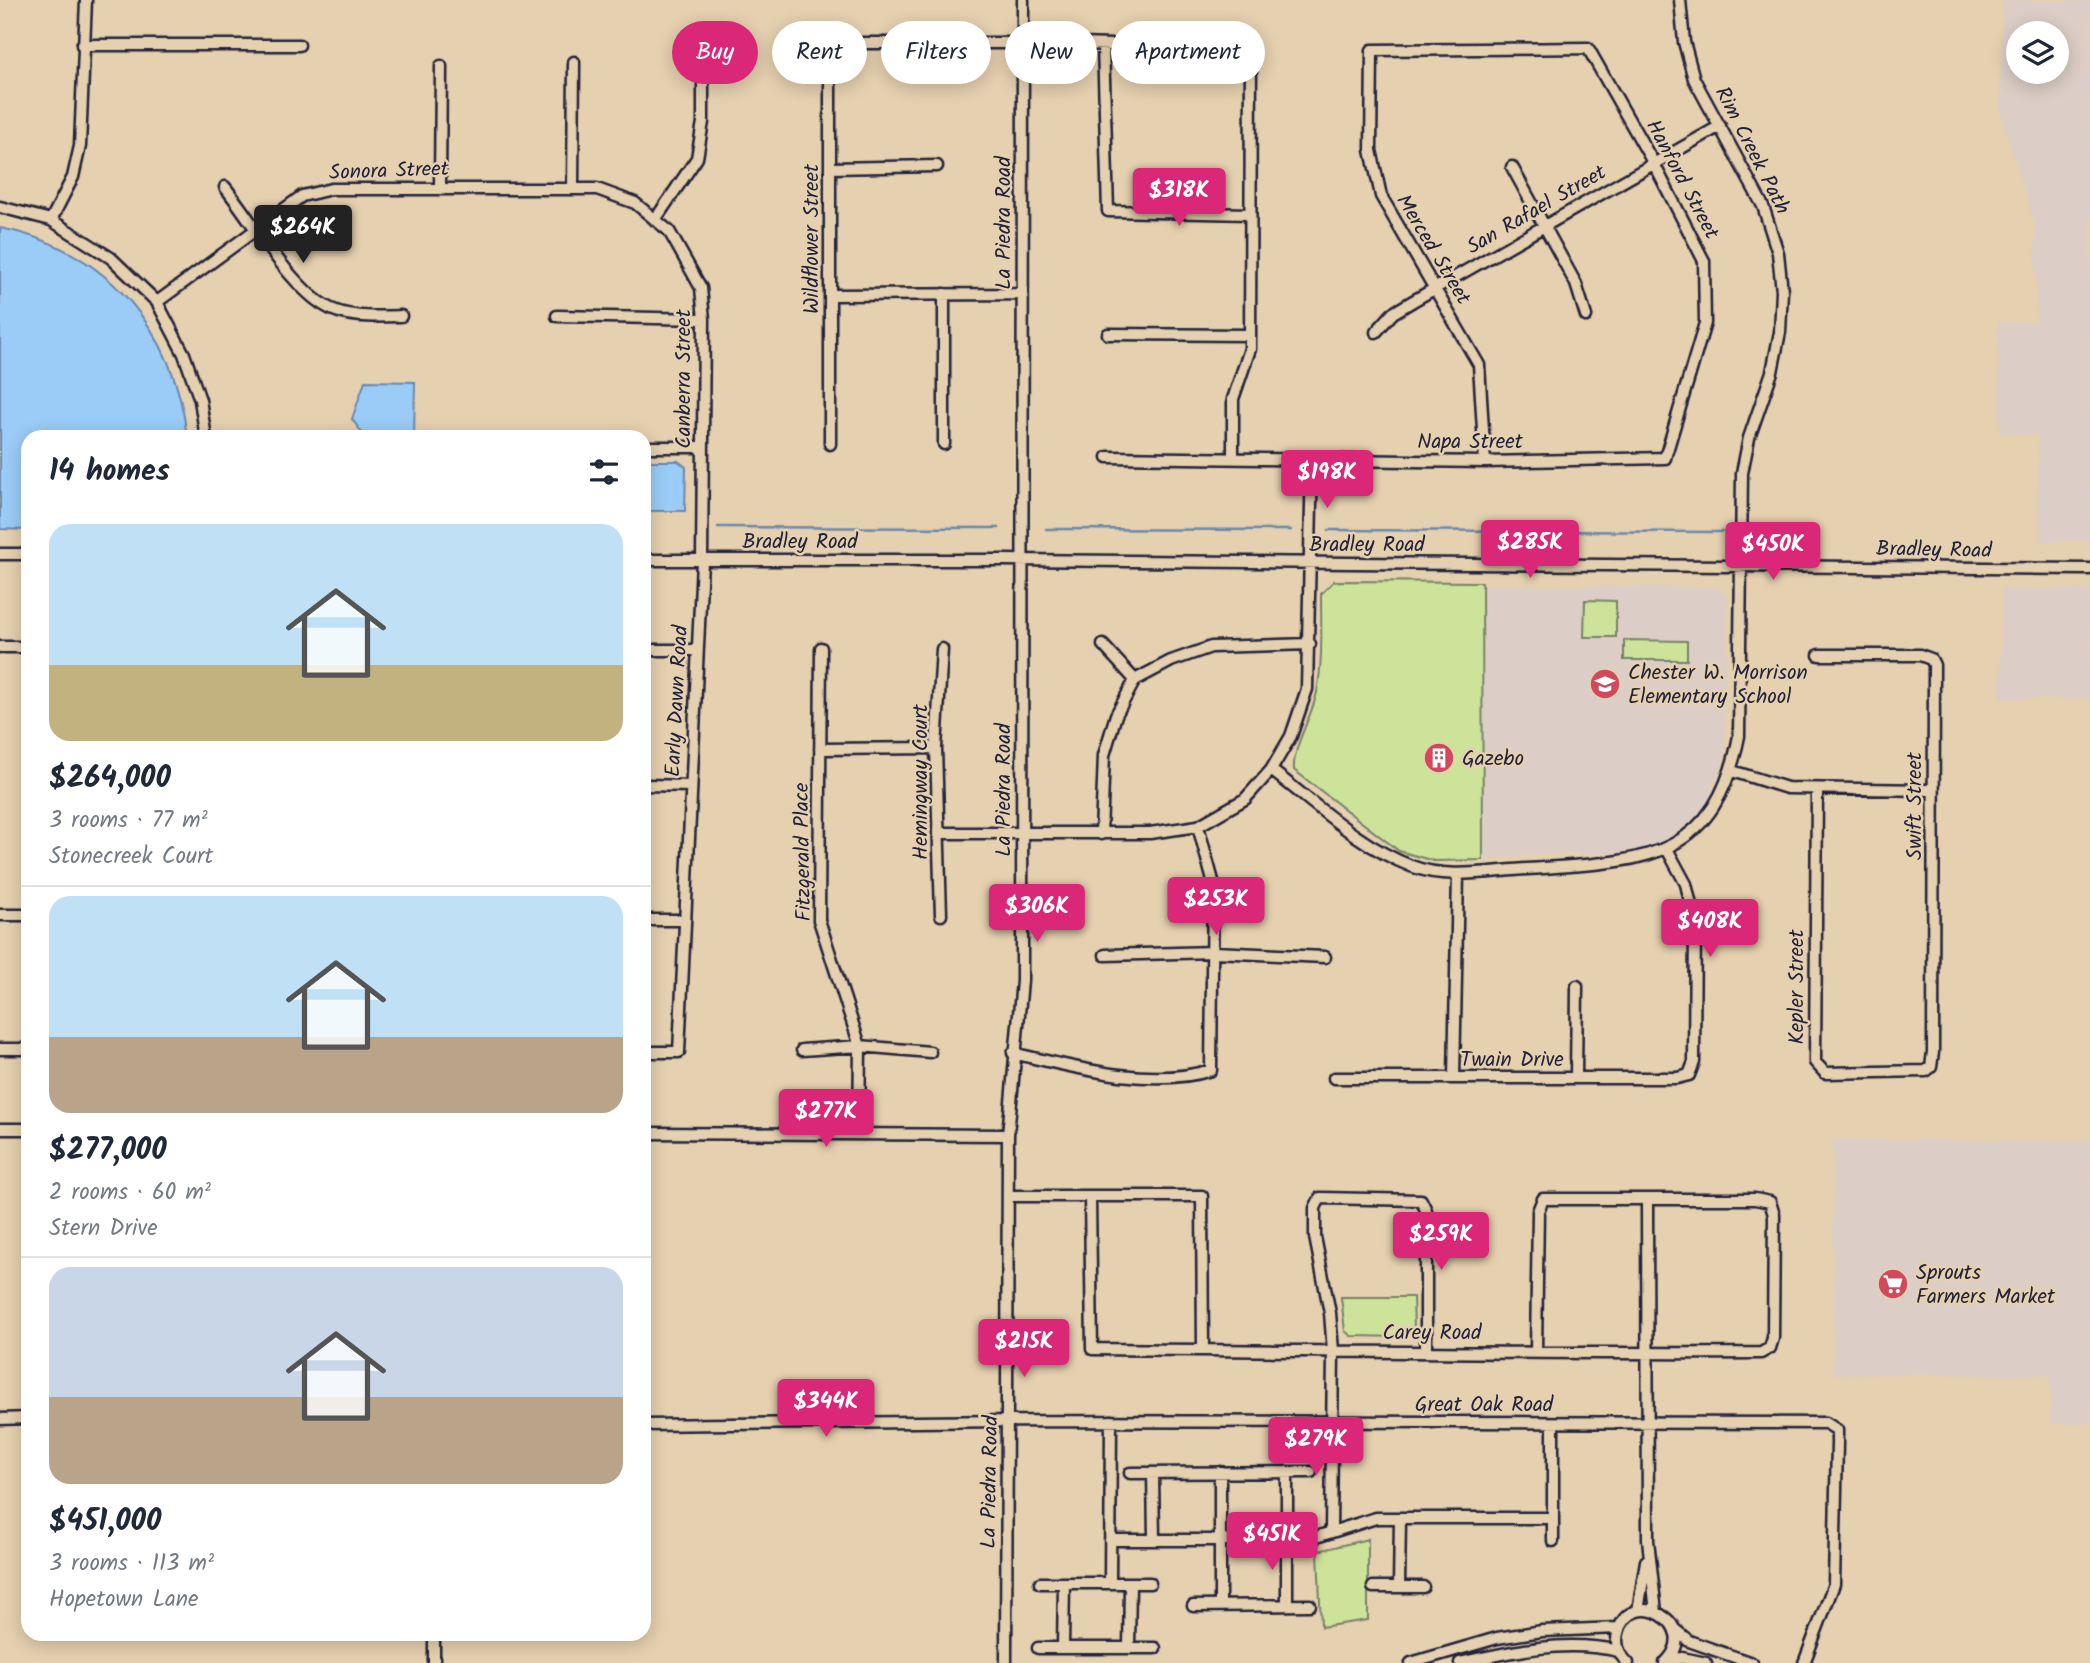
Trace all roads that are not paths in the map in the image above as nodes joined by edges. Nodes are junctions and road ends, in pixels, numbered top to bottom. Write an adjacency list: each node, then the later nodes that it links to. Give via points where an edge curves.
1 (86, 0): 9 (street)
2 (1023, 0): 4 (street, La Piedra Road)
3 (1680, 0): 15 (street, Rim Creek Path, via 1690,67)
4 (1023, 21)
5 (1005, 43): 19 (street, Wildflower Street, via 847,43 830,54)
6 (299, 45): 9 (street)
7 (1097, 45): 8 (street)
8 (1103, 45): 24 (street, via 1108,211); 24 (street, via 1251,49)
9 (82, 46): 25 (street, via 80,146 72,177)
10 (1588, 48): 16 (street, Hanford Street); 29 (street, Merced Street, via 1373,50 1371,150 1381,196)
11 (574, 62): 22 (street)
12 (441, 66): 21 (street)
13 (703, 84): 26 (street, via 697,158)
14 (1023, 84): 31 (street, La Piedra Road)
15 (1720, 126): 16 (street, San Rafael Street); 57 (street, Rim Creek Path, via 1769,218 1782,291 1777,352 1744,456)
16 (1654, 164): 27 (street, San Rafael Street); 48 (street, Hanford Street, via 1704,261 1706,284 1705,323)
17 (937, 166): 19 (street)
18 (1512, 167): 27 (street)
19 (830, 168): 32 (street, Wildflower Street)
20 (225, 187): 28 (street)
21 (440, 187): 22 (street, Sonora Street); 28 (street, Sonora Street, via 321,191 302,196)
22 (573, 188): 26 (street, Canberra Street, via 597,189 635,203)
23 (0, 208): 25 (street)
24 (1250, 214): 40 (street)
25 (51, 220): 33 (street, via 111,258)
26 (655, 220): 37 (street, Canberra Street, via 669,231 701,288)
27 (1544, 228): 29 (street, San Rafael Street); 36 (street, via 1576,284)
28 (259, 230): 33 (street, Sonora Street); 34 (street, via 296,282 323,306 366,318)
29 (1436, 288): 38 (street, San Rafael Street, via 1393,313); 50 (street, Merced Street, via 1479,365)
30 (944, 294): 31 (street); 32 (street); 43 (street)
31 (1022, 294): 54 (street, La Piedra Road)
32 (830, 295): 42 (street, Wildflower Street)
33 (157, 302): 41 (street, via 184,354)
34 (401, 316)
35 (557, 316): 37 (street)
36 (1586, 316)
37 (704, 319): 45 (street, Canberra Street)
38 (1376, 332)
39 (1108, 334): 40 (street)
40 (1250, 335): 49 (street, via 1250,349 1233,399)
41 (205, 430)
42 (830, 444)
43 (944, 444)
44 (651, 447): 45 (street)
45 (703, 447): 55 (street, Canberra Street)
46 (1108, 457): 49 (street, Napa Street)
47 (1312, 458): 49 (street, Napa Street); 50 (street, Napa Street); 56 (street)
48 (1665, 458): 50 (street, Napa Street)
49 (1233, 459)
50 (1485, 462)
51 (0, 554): 52 (street)
52 (21, 554)
53 (651, 560): 55 (street, Bradley Road)
54 (1022, 560): 55 (street, Bradley Road); 56 (street, Bradley Road); 79 (street, La Piedra Road)
55 (702, 561): 66 (street, Early Dawn Road)
56 (1311, 563): 57 (street, Bradley Road); 59 (street)
57 (1740, 566): 58 (street, Bradley Road); 72 (street, Rim Creek Path, via 1739,736)
58 (2090, 569)
59 (1310, 644): 68 (street, via 1210,647); 71 (street, via 1307,689 1291,736)
60 (1103, 645): 68 (street)
61 (0, 647): 62 (street)
62 (21, 647)
63 (821, 648): 70 (street, Fitzgerald Place)
64 (942, 649): 69 (street, Hemingway Court)
65 (651, 650): 66 (street)
66 (697, 650): 74 (street, Early Dawn Road)
67 (1819, 654): 76 (street, Swift Street, via 1920,655 1931,659)
68 (1135, 680): 80 (street, via 1116,715 1104,755)
69 (936, 748): 70 (street); 78 (street, Hemingway Court)
70 (820, 749): 92 (street, Fitzgerald Place, via 819,920)
71 (1271, 770): 77 (street, via 1245,799); 82 (street, Rim Creek Path, via 1377,850 1413,867)
72 (1732, 771): 75 (street, via 1787,788); 81 (street, Rim Creek Path, via 1710,813)
73 (651, 785): 74 (street)
74 (691, 786): 87 (street, Early Dawn Road)
75 (1817, 790): 76 (street); 99 (street, Kepler Street, via 1815,1062 1825,1073 1920,1073)
76 (1932, 790): 99 (street, Swift Street)
77 (1198, 825): 80 (street, via 1150,833); 88 (street, via 1213,881)
78 (938, 833): 79 (street); 85 (street, Hemingway Court)
79 (1022, 833): 80 (street); 98 (street, La Piedra Road, via 1022,981)
80 (1101, 834)
81 (1667, 849): 82 (street, Rim Creek Path, via 1626,861); 102 (street, Twain Drive, via 1686,884 1695,922 1694,1062 1689,1075)
82 (1458, 874): 101 (street)
83 (0, 915): 84 (street)
84 (21, 915)
85 (941, 915)
86 (651, 920): 87 (street)
87 (685, 920): 96 (street, Early Dawn Road, via 679,1052)
88 (1214, 952): 89 (street); 90 (street); 98 (street, via 1211,1070 1134,1076)
89 (1105, 955)
90 (1325, 957)
91 (1577, 986): 102 (street)
92 (860, 1046): 95 (street); 97 (street); 106 (street, Fitzgerald Place)
93 (0, 1049): 94 (street)
94 (21, 1049)
95 (802, 1050)
96 (651, 1052)
97 (930, 1052)
98 (1013, 1053): 107 (street, La Piedra Road)
99 (1931, 1067)
100 (1335, 1078): 101 (street, Twain Drive)
101 (1454, 1078): 102 (street, Twain Drive)
102 (1576, 1078)
103 (0, 1129): 104 (street)
104 (21, 1129)
105 (651, 1133): 106 (street)
106 (859, 1133): 107 (street)
107 (1008, 1135): 108 (street, La Piedra Road)
108 (1010, 1196): 109 (street); 118 (street, La Piedra Road)
109 (1090, 1197): 111 (street, Carey Road, via 1093,1349); 111 (street, via 1202,1196)
110 (1647, 1200): 114 (street, via 1543,1199 1538,1211); 115 (street); 115 (street, Carey Road, via 1755,1199 1770,1202 1774,1215 1770,1348 1761,1353)
111 (1203, 1350): 112 (street, Carey Road)
112 (1333, 1351): 113 (street, Carey Road); 113 (street, via 1315,1237 1315,1208 1320,1198 1421,1200 1426,1210); 120 (street)
113 (1426, 1351): 114 (street, Carey Road)
114 (1536, 1352): 115 (street, Carey Road)
115 (1646, 1353): 122 (street)
116 (21, 1418): 117 (street)
117 (0, 1419)
118 (1009, 1421): 119 (street, Great Oak Road); 123 (street, Great Oak Road); 162 (street, La Piedra Road)
119 (1111, 1421): 120 (street, Great Oak Road); 133 (street)
120 (1332, 1422): 121 (street, Great Oak Road); 131 (street)
121 (1553, 1423): 122 (street, Great Oak Road); 130 (street)
122 (1646, 1424): 136 (street); 168 (street, Great Oak Road, via 1833,1425 1837,1430 1833,1584)
123 (651, 1425)
124 (1220, 1472): 125 (street); 128 (street); 134 (street)
125 (1287, 1472): 126 (street); 135 (street)
126 (1311, 1472)
127 (1130, 1473): 128 (street)
128 (1153, 1473): 132 (street)
129 (1400, 1518): 130 (street); 131 (street, via 1376,1518); 144 (street)
130 (1553, 1518): 137 (street)
131 (1331, 1532): 135 (street)
132 (1154, 1539): 133 (street); 134 (street)
133 (1110, 1540): 140 (street)
134 (1219, 1540): 135 (street); 149 (street)
135 (1288, 1540): 146 (street)
136 (1648, 1540): 150 (street); 151 (street)
137 (1553, 1541)
138 (1040, 1583): 139 (street)
139 (1064, 1583): 140 (street); 156 (street)
140 (1110, 1583): 141 (street)
141 (1130, 1583): 142 (street); 157 (street)
142 (1150, 1583)
143 (1373, 1587): 144 (street)
144 (1399, 1587): 145 (street)
145 (1423, 1587)
146 (1287, 1605): 147 (street); 149 (street)
147 (1310, 1605)
148 (1192, 1606): 149 (street)
149 (1220, 1606)
150 (1638, 1611): 151 (street); 152 (street)
151 (1656, 1612): 153 (street)
152 (1619, 1628): 159 (street); 163 (street, via 1497,1638)
153 (1674, 1629): 160 (street, via 1675,1646); 167 (street, via 1689,1641)
154 (434, 1641): 161 (street)
155 (1038, 1648): 156 (street)
156 (1063, 1648): 157 (street)
157 (1129, 1648): 158 (street)
158 (1156, 1648)
159 (1619, 1651): 164 (street, via 1592,1645 1552,1646); 165 (street)
160 (1666, 1662): 166 (street, via 1682,1658)
161 (434, 1663)
162 (1006, 1663)
163 (1411, 1663)
164 (1460, 1663)
165 (1628, 1663)
166 (1706, 1663)
167 (1752, 1663)
168 (1804, 1663)

